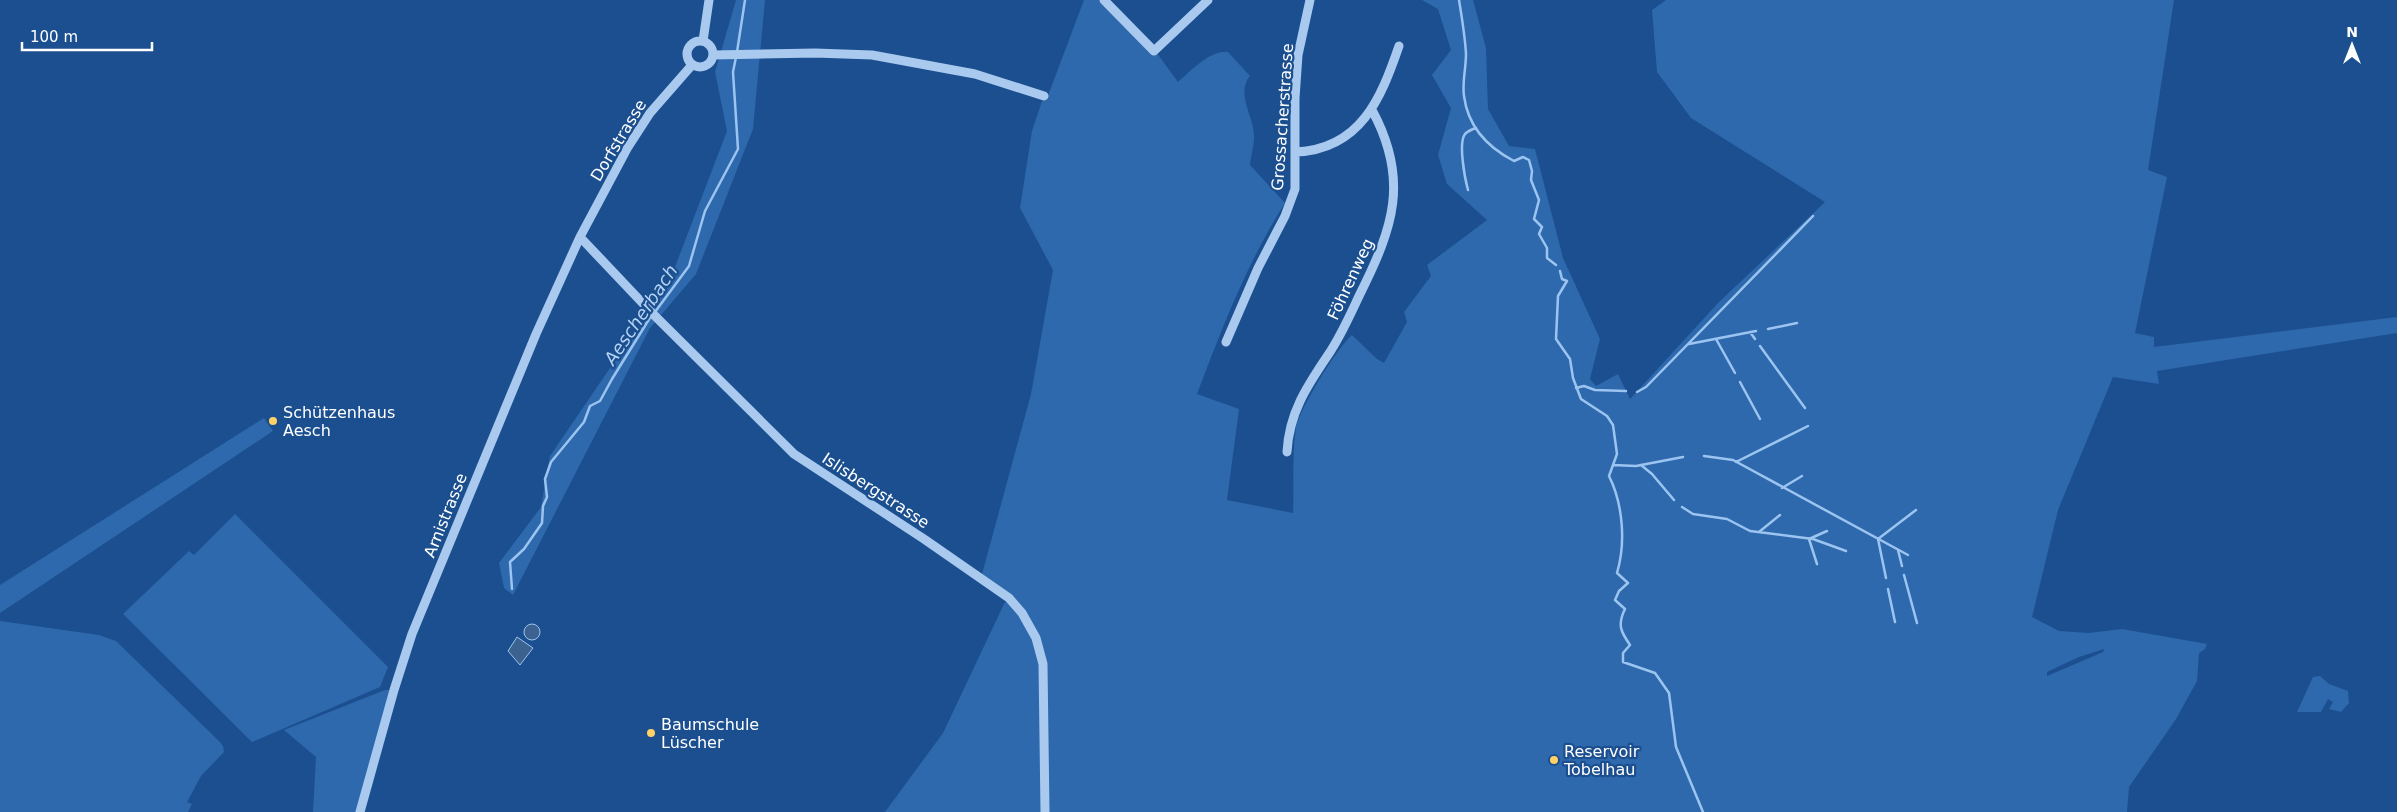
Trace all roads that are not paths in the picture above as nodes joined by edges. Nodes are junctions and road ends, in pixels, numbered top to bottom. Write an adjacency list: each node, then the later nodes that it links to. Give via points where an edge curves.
1 (709, 0): 5 (street)
2 (1104, 0): 3 (street, via 1154,51)
3 (1208, 0)
4 (1310, 0): 11 (street, Grossacherstrasse, via 1298,55)
5 (703, 42): 7 (street, via 709,45); 8 (street, via 694,43 688,49 687,57)
6 (1399, 46): 10 (street, via 1385,87)
7 (713, 55): 8 (street, via 707,66 699,68); 9 (street, via 872,55 975,74)
8 (692, 65): 12 (street, Dorfstrasse, via 650,114)
9 (1044, 96)
10 (1372, 110): 11 (street, via 1359,125 1332,143); 14 (street, Föhrenweg, via 1389,148 1393,175 1394,204 1389,228 1380,254 1343,328 1299,401 1288,432)
11 (1296, 152): 13 (street, Grossacherstrasse, via 1295,189)
12 (580, 237): 15 (street, Arnistrasse, via 517,379 412,634); 16 (street, Islisbergstrasse, via 794,454 1002,593 1022,613 1036,638 1043,664)
13 (1226, 342)
14 (1287, 452)
15 (360, 812)
16 (1045, 812)

